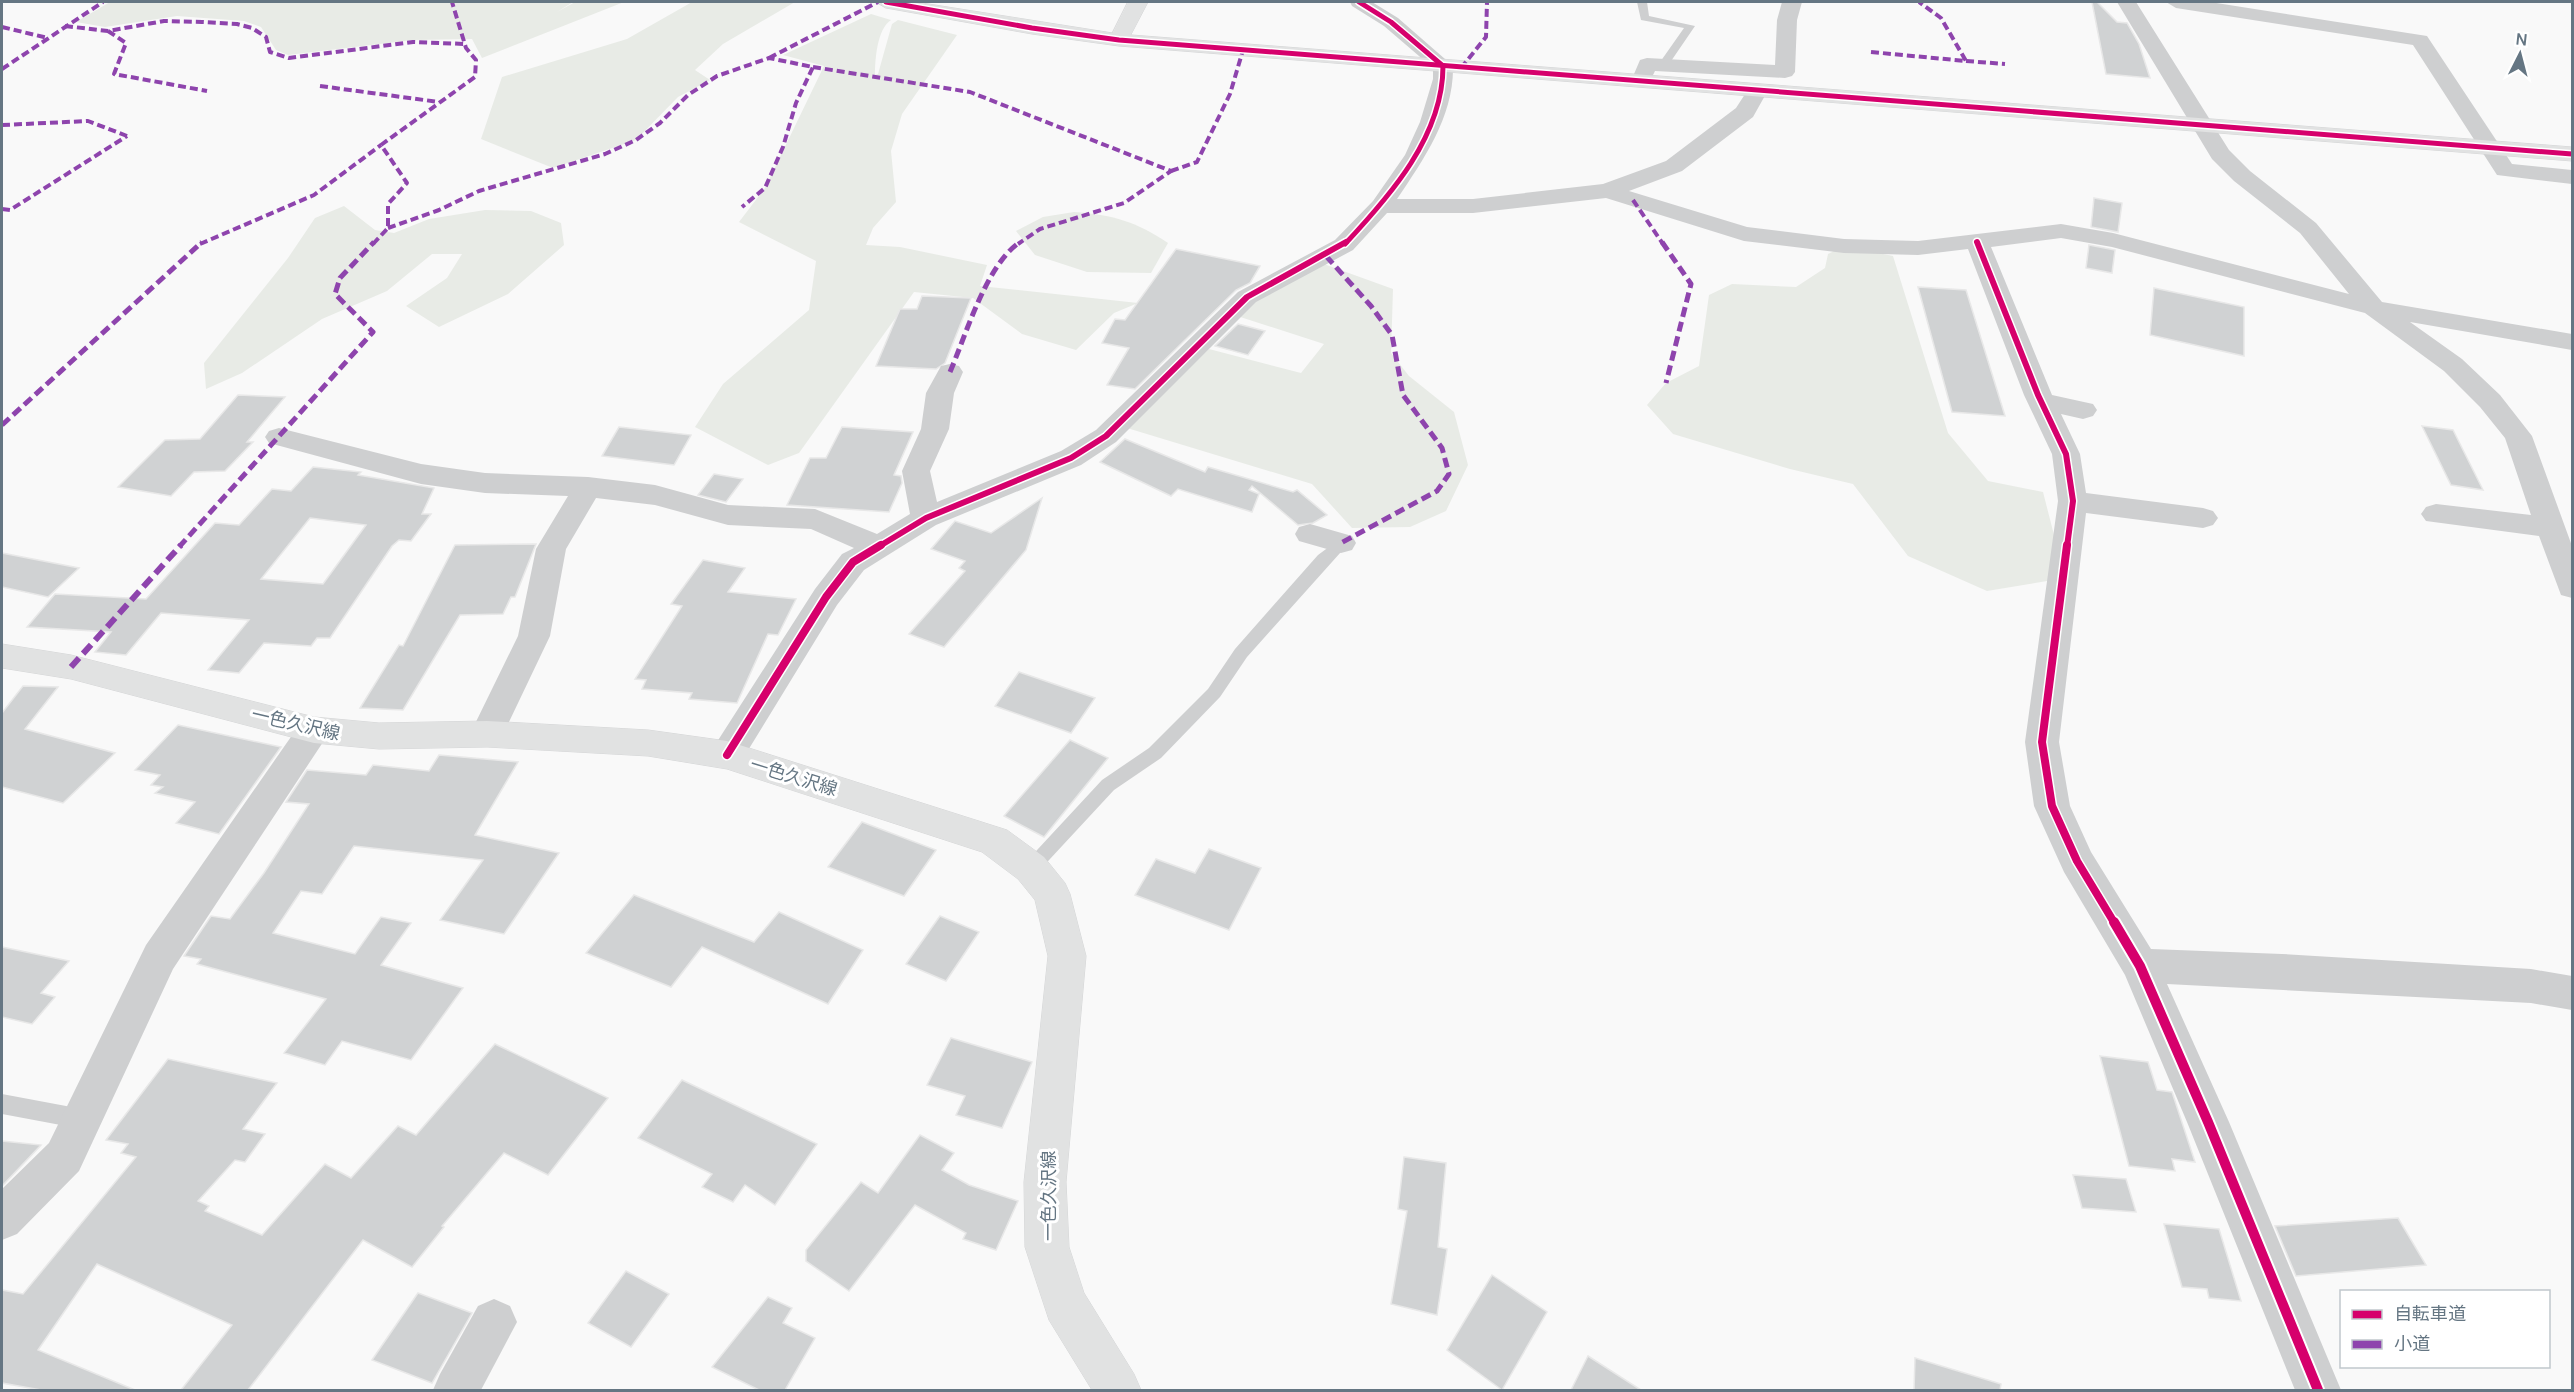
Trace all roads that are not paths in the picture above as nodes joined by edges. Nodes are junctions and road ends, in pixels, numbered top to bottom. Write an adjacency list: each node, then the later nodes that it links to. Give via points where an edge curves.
1 (886, 2): 10 (street)
2 (1138, 2): 10 (street)
3 (1359, 2): 12 (street, via 1391,22)
4 (1642, 2): 11 (lane, via 1644,18 1690,26)
5 (1792, 2): 11 (street, via 1787,20 1785,72)
6 (2127, 2): 15 (street)
7 (2176, 2): 9 (street)
8 (2315, 2): 9 (street)
9 (2309, 22): 16 (street, via 2420,40)
10 (1119, 40): 12 (street)
11 (1664, 65): 13 (street, via 1647,64)
12 (1443, 66): 13 (street); 20 (street, via 1431,122 1416,155)
13 (1641, 81): 14 (street)
14 (1756, 92): 15 (street); 19 (street, via 1745,112 1674,166)
15 (2201, 125): 16 (street); 22 (street, via 2220,154 2242,176 2308,228)
16 (2489, 148): 17 (street); 18 (street, via 2505,170)
17 (2572, 154)
18 (2572, 177)
19 (1607, 191): 20 (street, via 1473,206); 21 (street, via 1744,234 1844,246 1918,248)
20 (1381, 206): 31 (street, via 1344,245 1247,297 1106,436 1071,458)
21 (1977, 242): 22 (street, via 2061,231 2114,240); 25 (street)
22 (2374, 308): 23 (street); 33 (street, via 2453,365 2490,401 2518,436)
23 (2572, 342)
24 (950, 372): 31 (street, via 940,393 935,429 916,471)
25 (2041, 402): 26 (street); 29 (street, via 2066,454)
26 (2083, 410)
27 (279, 437): 28 (street, via 421,474 485,483)
28 (588, 487): 36 (street, via 655,495 728,515 815,519); 40 (street, via 551,549 534,636)
29 (2073, 501): 32 (street); 43 (street, via 2042,742 2052,806 2077,861)
30 (2436, 514): 33 (street)
31 (926, 518): 36 (street)
32 (2203, 518)
33 (2550, 527): 37 (street)
34 (1310, 534): 35 (street)
35 (1341, 543): 42 (lane, via 1241,653 1214,693 1155,753 1108,785)
36 (876, 547): 41 (street, via 853,562 826,597)
37 (2572, 587)
38 (2, 656): 39 (street, 一色久沢線, via 71,667)
39 (314, 730): 40 (street, 一色久沢線, via 379,736); 46 (street, via 159,957)
40 (487, 734): 41 (street, 一色久沢線, via 648,743)
41 (727, 754): 42 (street, 一色久沢線, via 994,842)
42 (1031, 868): 50 (street, 一色久沢線, via 1052,894 1067,956 1045,1182 1047,1247 1065,1304)
43 (2140, 966): 44 (street, via 2532,986); 51 (street)
44 (2572, 993)
45 (2, 1104): 46 (lane)
46 (82, 1119): 47 (street, via 64,1157)
47 (2, 1219)
48 (494, 1322): 49 (street)
49 (456, 1390)
50 (1118, 1390)
51 (2318, 1390)

